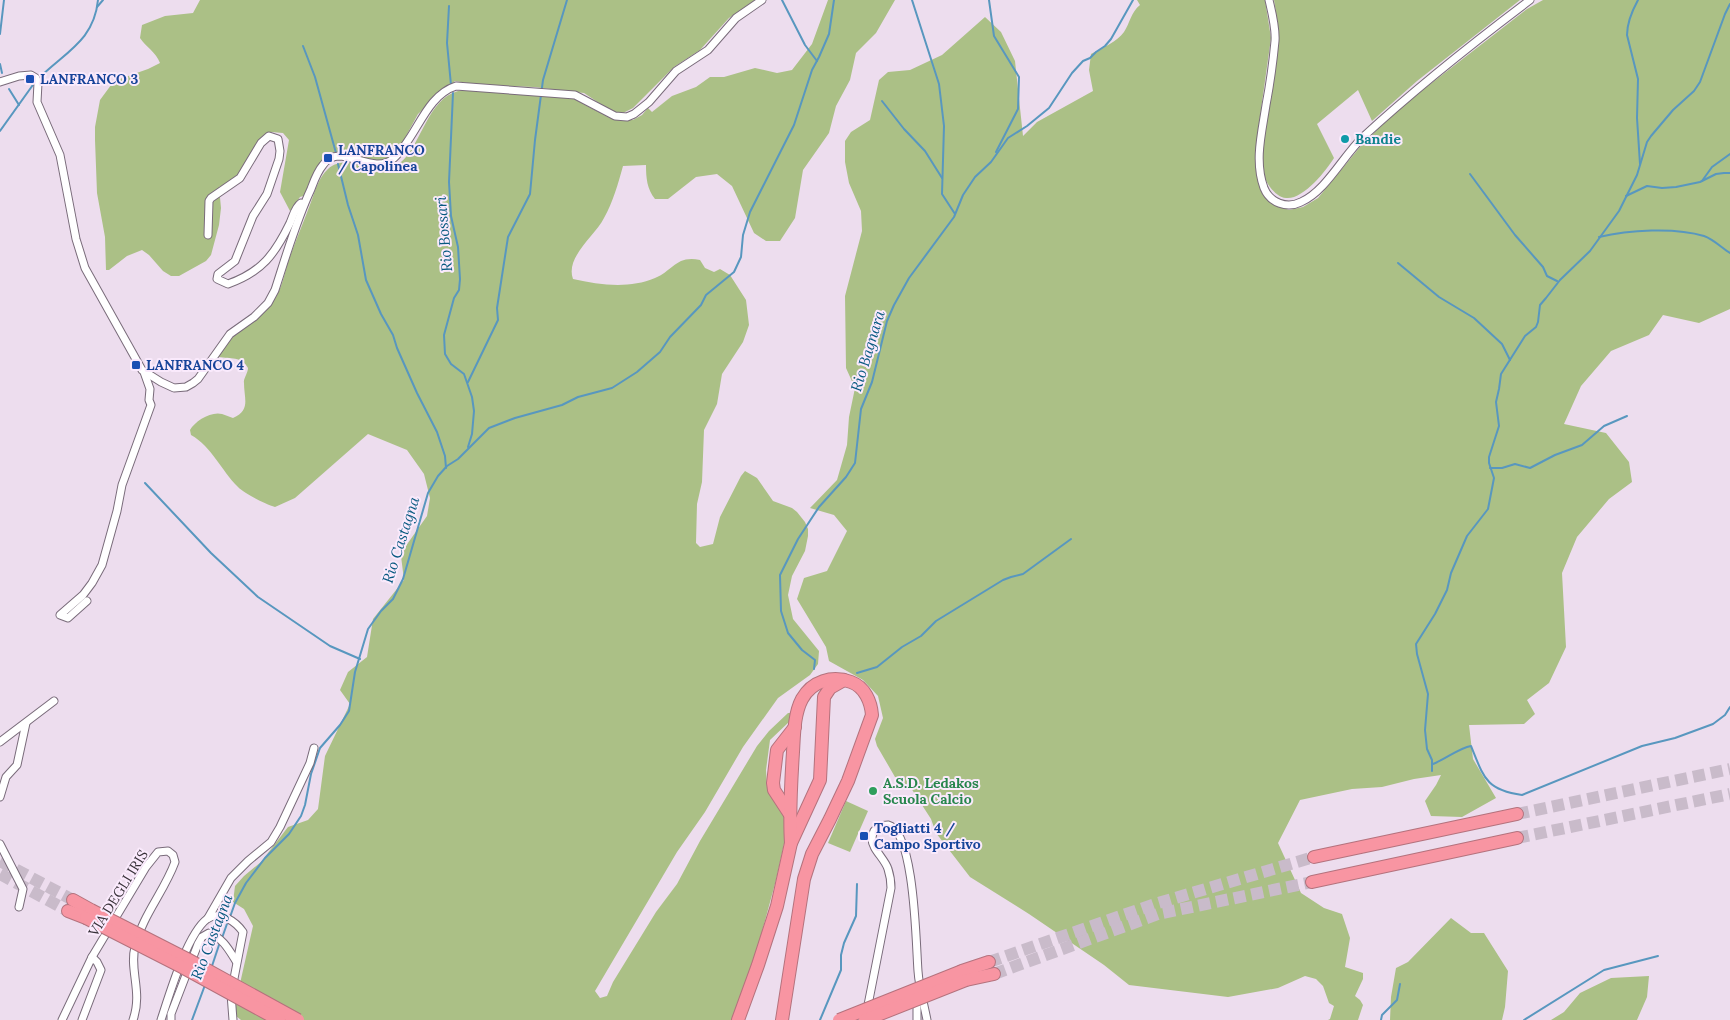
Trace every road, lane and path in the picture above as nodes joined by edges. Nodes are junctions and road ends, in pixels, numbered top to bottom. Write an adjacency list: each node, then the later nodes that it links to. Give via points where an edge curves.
1 (762, 0): 5 (street, via 736,18 708,50 676,71 649,102 631,115 614,116 586,100 567,94 456,86 446,90 434,102 389,162 379,164 340,156 327,161 317,174)
2 (1269, 0): 3 (street, via 1275,39 1259,160 1268,196 1285,205 1299,204 1314,195 1362,138 1397,106)
3 (1530, 0)
4 (0, 82): 7 (street, via 19,76 32,75 36,78 37,102 60,154 76,239 85,268)
5 (304, 204): 6 (street, via 297,205 284,235 260,268 228,284 217,279 218,274 238,257 250,223 267,194 280,151 278,139 269,136 261,143 240,178 209,201); 7 (street, via 268,303 230,334 198,379 186,387 174,388)
6 (208, 235)
7 (142, 370): 8 (street, via 150,389 151,405 122,485 102,565 83,595 60,615 68,618)
8 (87, 601)
9 (844, 680): 12 (highway, via 826,679 812,686 801,700); 20 (highway, via 830,688 824,697 820,780); 41 (highway, via 860,687 872,706 872,716 848,781 812,854 804,879)
10 (54, 701): 11 (street)
11 (26, 723): 13 (street); 15 (street, via 17,764 6,777)
12 (794, 727): 16 (highway); 16 (highway, via 777,750 773,783)
13 (0, 742)
14 (314, 748): 26 (street, via 280,828 271,842 231,878)
15 (0, 797)
16 (789, 813): 20 (highway)
17 (1517, 814): 21 (highway)
18 (1517, 838): 22 (highway)
19 (0, 844): 24 (street, via 23,889)
20 (791, 844): 40 (highway, via 774,914)
21 (1314, 858)
22 (1312, 882)
23 (70, 905): 25 (highway)
24 (19, 907)
25 (89, 914): 38 (highway, bridge); 39 (highway, bridge, via 188,959)
26 (208, 918): 28 (street, via 228,918 243,932); 35 (street, via 187,950)
27 (92, 957): 32 (street, VIA DEGLI IRIS); 33 (street, VIA DEGLI IRIS, via 101,970); 34 (street, VIA DEGLI IRIS, via 155,855 161,851 171,853 175,859 172,870 142,924 134,949 138,990)
28 (236, 961): 36 (street, via 222,940 209,934 202,937); 37 (street, via 231,994)
29 (992, 968): 31 (highway)
30 (918, 973): 43 (street, via 908,861 898,834 884,825 875,830 872,839 888,867 892,888); 44 (street); 45 (street)
31 (964, 976): 42 (highway, bridge); 43 (highway, bridge)
32 (62, 1020)
33 (82, 1020)
34 (133, 1020)
35 (161, 1020)
36 (170, 1020)
37 (233, 1020)
38 (279, 1020)
39 (298, 1020)
40 (738, 1020)
41 (782, 1020)
42 (840, 1020)
43 (865, 1020)
44 (917, 1020)
45 (927, 1020)

